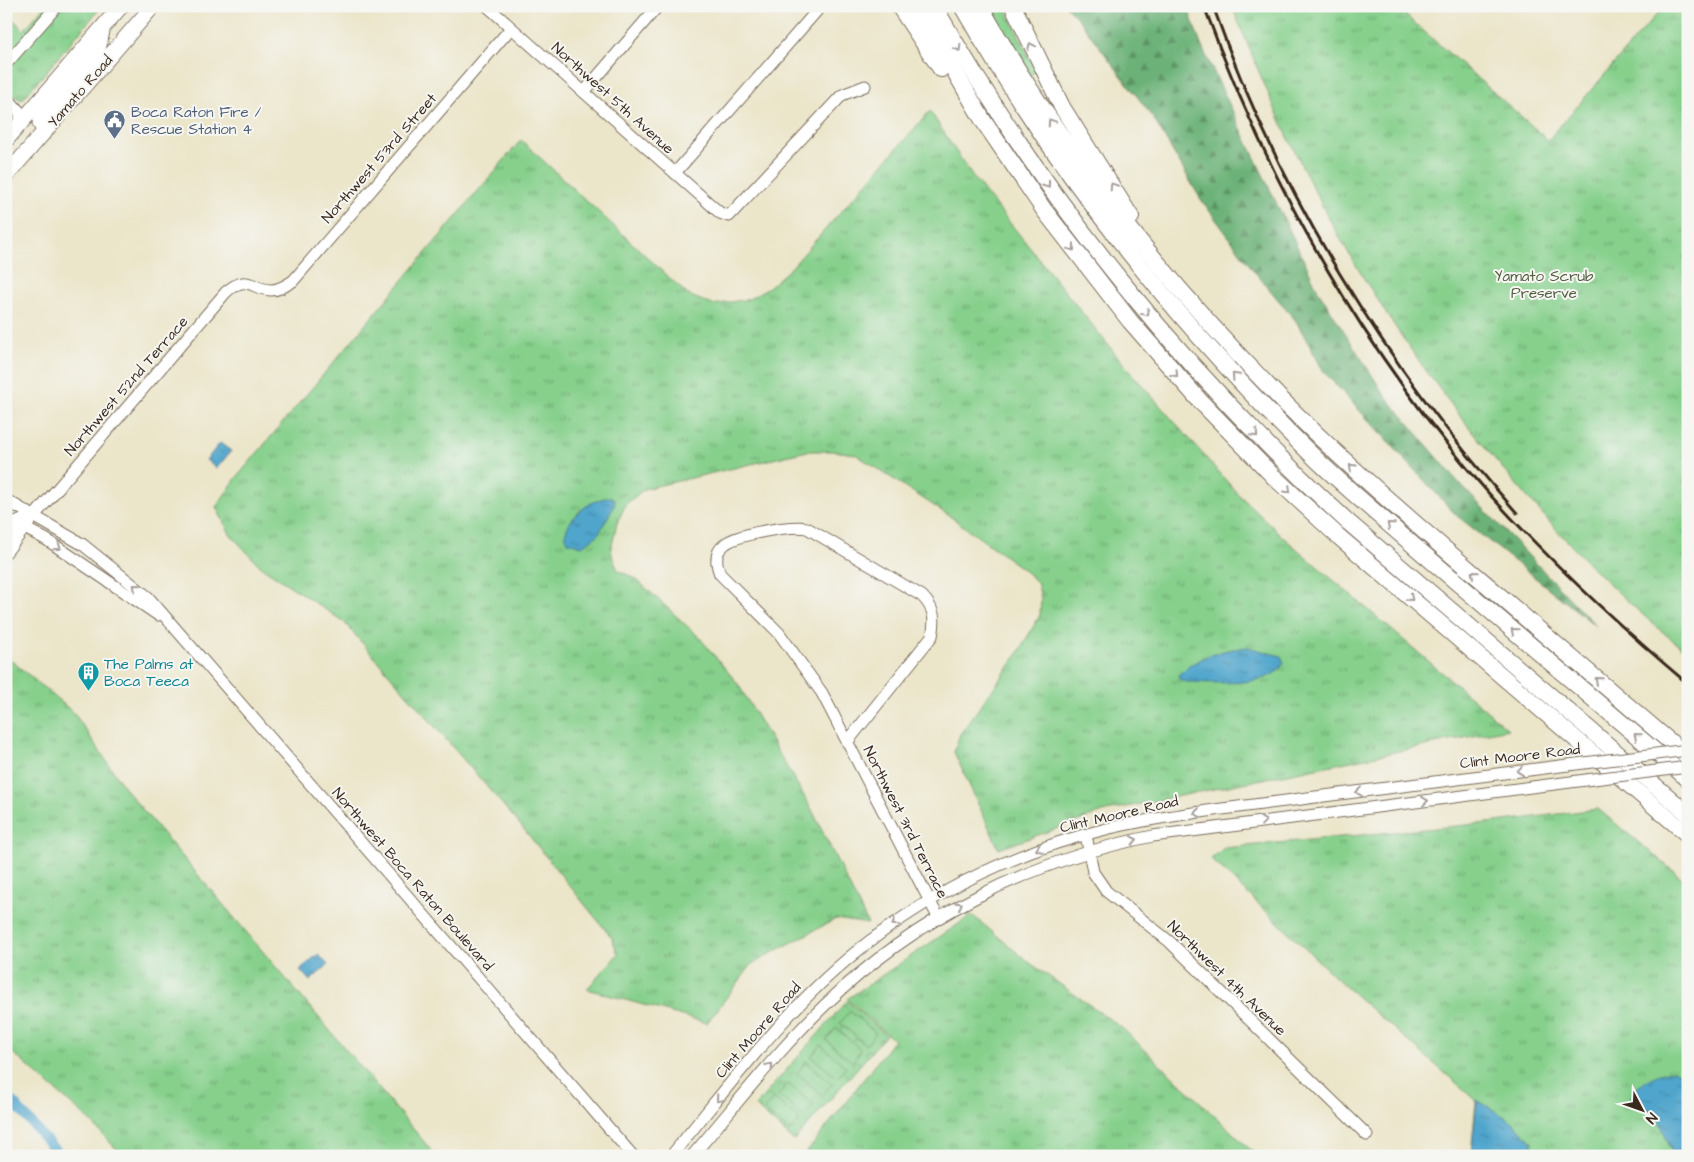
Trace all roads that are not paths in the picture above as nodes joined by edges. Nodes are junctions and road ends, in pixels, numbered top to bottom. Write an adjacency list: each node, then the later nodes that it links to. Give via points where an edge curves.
1 (57, 6): 17 (street)
2 (121, 6): 14 (main road, Yamato Road)
3 (140, 6): 16 (main road, via 130,18)
4 (153, 6): 16 (main road, Yamato Road)
5 (658, 6): 19 (street)
6 (822, 6): 28 (street)
7 (899, 6): 23 (highway, via 938,64)
8 (917, 6): 23 (highway)
9 (934, 6): 43 (highway, one-way to 43, via 1003,122 1064,208 1139,305 1221,398 1360,534)
10 (962, 6): 42 (highway, one-way to 10, via 1371,509 1245,387 1158,289 1090,202 1025,109)
11 (980, 6): 30 (highway, one-way to 11, via 1065,142)
12 (1013, 6): 30 (highway, one-way to 12, via 1062,107)
13 (493, 8): 15 (street, Northwest 5th Avenue)
14 (103, 27): 22 (main road, Yamato Road); 25 (main road, via 98,50 42,117 40,123)
15 (511, 28): 19 (street, Northwest 5th Avenue); 31 (street, Northwest 53rd Street, via 293,281 270,290)
16 (128, 36): 25 (main road, Yamato Road)
17 (6, 64)
18 (865, 86): 28 (street, Northwest 5th Avenue, via 842,95 729,216 720,213)
19 (584, 92): 28 (street, Northwest 5th Avenue)
20 (6, 97): 22 (street, via 19,110)
21 (6, 115): 24 (street)
22 (22, 122): 26 (main road, Yamato Road); 27 (main road, via 21,143)
23 (984, 122): 45 (highway, one-way to 45, via 1092,273 1153,348 1224,426 1350,547)
24 (6, 132)
25 (45, 132): 29 (main road, Yamato Road)
26 (6, 140)
27 (6, 162)
28 (675, 173)
29 (6, 176)
30 (1155, 258): 40 (highway, one-way to 30, via 1342,458 1226,341)
31 (260, 286): 33 (street, Northwest 52nd Terrace, via 244,282 226,292)
32 (6, 500): 33 (street, Northwest Boca Raton Boulevard)
33 (35, 515): 34 (street); 37 (street, Northwest Boca Raton Boulevard, one-way to 33, via 148,597 107,562)
34 (16, 523): 35 (street); 36 (street); 37 (street, Northwest Boca Raton Boulevard, one-way to 37)
35 (6, 534)
36 (6, 552)
37 (170, 622): 52 (street, Northwest Boca Raton Boulevard)
38 (848, 741): 38 (street, Northwest 3rd Terrace, via 822,692 787,643 720,574 717,559 723,545 787,526 807,528 922,596 928,603 935,622 932,636); 47 (street, Northwest 3rd Terrace)
39 (1688, 750): 44 (street, Clint Moore Road, one-way to 44, bridge, via 1197,813)
40 (1688, 757)
41 (1688, 767): 46 (street, Clint Moore Road, one-way to 41, bridge, via 1180,832)
42 (1688, 779)
43 (1688, 814)
44 (1086, 835): 46 (street, Northwest 4th Avenue); 47 (street, Clint Moore Road, one-way to 47, via 1041,848 997,866)
45 (1688, 836)
46 (1089, 851): 48 (street, Clint Moore Road, one-way to 46, via 1009,880); 51 (street, Northwest 4th Avenue, via 1093,872 1106,891 1170,942)
47 (929, 901): 48 (street, Northwest 3rd Terrace); 49 (street, Clint Moore Road, one-way to 49, via 868,942 826,979 786,1018)
48 (938, 918): 50 (street, Clint Moore Road, one-way to 48, via 798,1032 845,986 881,956)
49 (738, 1076): 50 (street); 53 (street, Clint Moore Road, one-way to 53)
50 (751, 1088): 54 (street, Clint Moore Road)
51 (1367, 1134)
52 (633, 1156)
53 (671, 1156)
54 (692, 1156)

